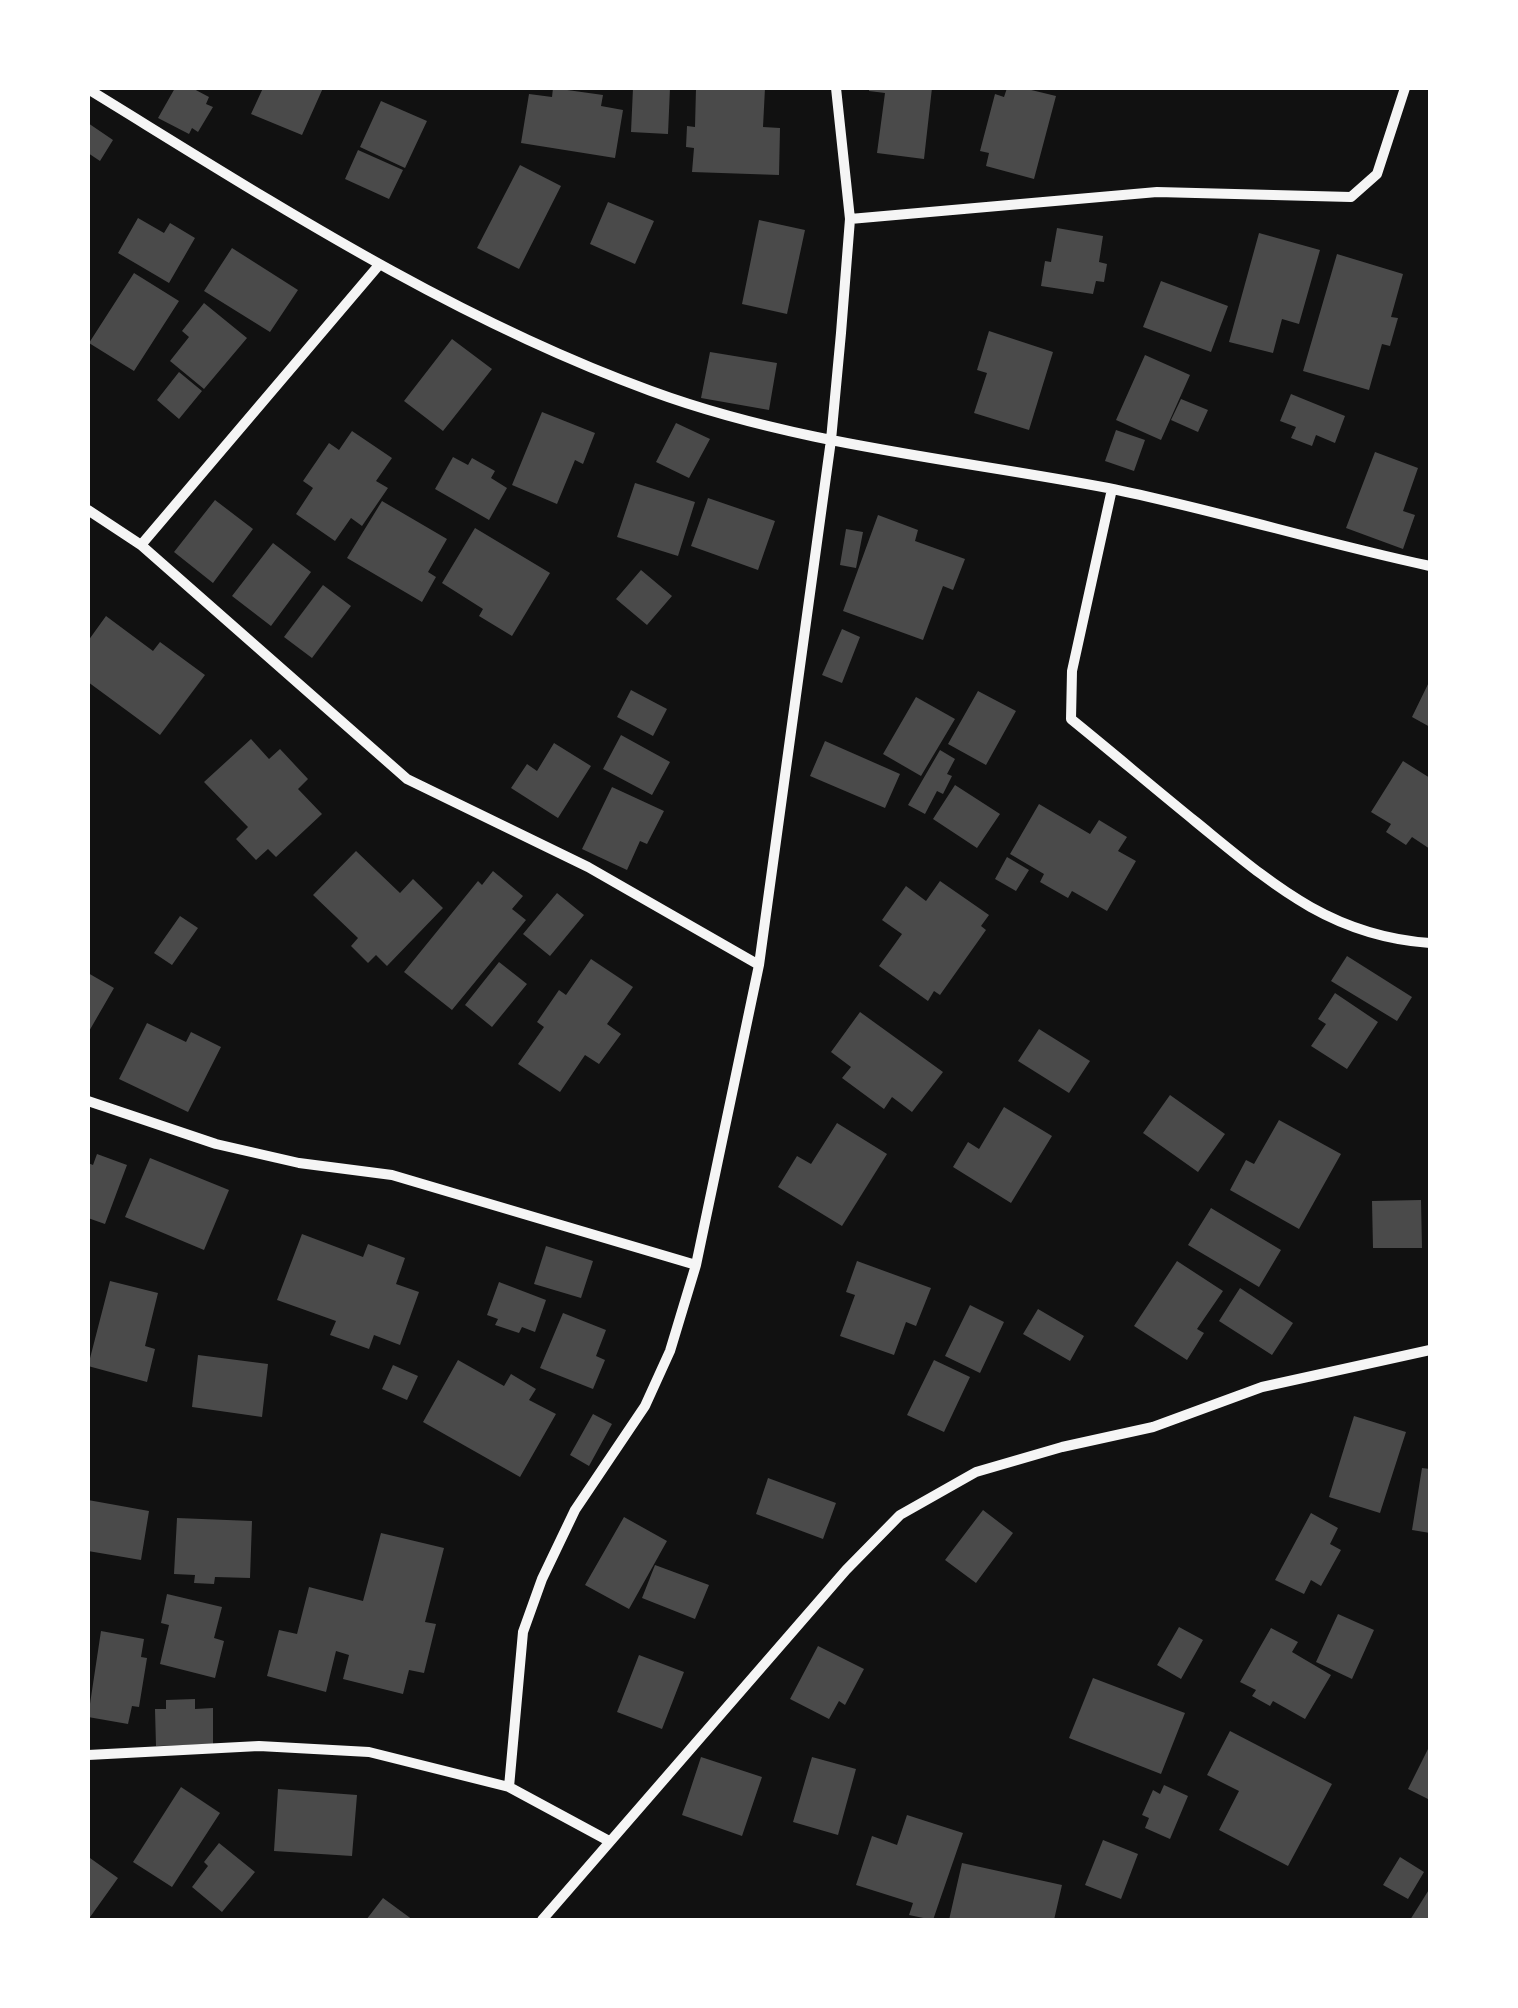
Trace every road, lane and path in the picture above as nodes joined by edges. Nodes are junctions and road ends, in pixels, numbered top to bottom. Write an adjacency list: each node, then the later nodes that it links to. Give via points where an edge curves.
1 (836, 88): 4 (street)
2 (1405, 88): 4 (street, via 1377,174 1351,197 1157,192)
3 (88, 89): 5 (street)
4 (850, 220): 6 (street)
5 (378, 265): 6 (street, via 650,391); 9 (street)
6 (831, 440): 7 (street); 12 (street)
7 (1112, 489): 10 (street); 11 (street, via 1072,671 1071,719 1282,892 1358,931)
8 (88, 510): 9 (street)
9 (141, 545): 12 (street, via 407,779 588,867)
10 (1430, 566)
11 (1430, 943)
12 (758, 965): 14 (street)
13 (88, 1101): 14 (street, via 216,1144 392,1175)
14 (696, 1264): 17 (street, via 645,1406 575,1510 522,1632)
15 (1430, 1350): 18 (street, via 1262,1387 1153,1427 976,1472 900,1515)
16 (88, 1756): 17 (street, via 260,1746 369,1752)
17 (509, 1788): 18 (street)
18 (608, 1842): 19 (street)
19 (542, 1920)

